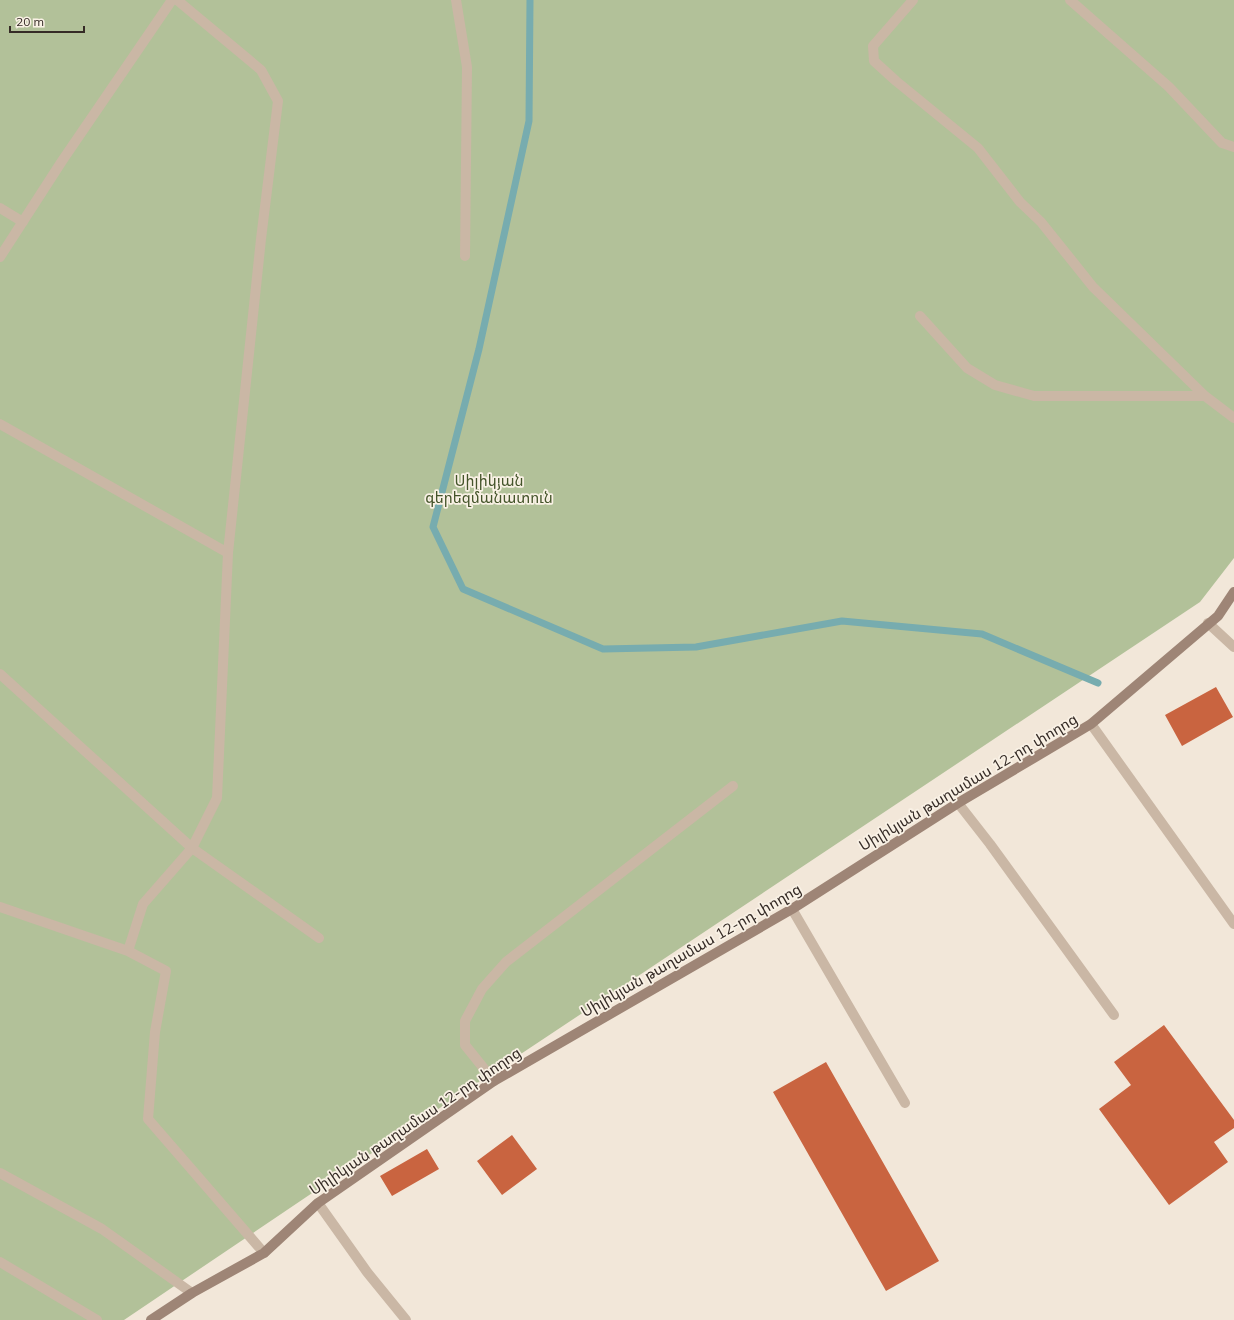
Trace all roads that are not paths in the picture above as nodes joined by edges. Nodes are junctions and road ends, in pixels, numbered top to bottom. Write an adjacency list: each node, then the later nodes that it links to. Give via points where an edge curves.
1 (172, 0): 8 (street)
2 (178, 0): 15 (street, via 261,70 278,101)
3 (456, 0): 9 (street, via 467,67)
4 (913, 0): 12 (street, via 873,46 874,61 978,148 1020,202 1041,222 1094,287)
5 (1070, 0): 6 (street, via 1169,87 1222,143)
6 (1234, 147)
7 (0, 208): 8 (street)
8 (23, 222): 10 (street)
9 (465, 256)
10 (0, 257)
11 (920, 316): 12 (street, via 967,368 995,384 1034,396)
12 (1205, 396): 13 (street)
13 (1234, 418)
14 (0, 424): 15 (street)
15 (228, 553): 23 (street, via 217,798)
16 (1234, 592): 17 (main road, Սիլիկյան թաղամաս 12-րդ փողոց, via 1218,616)
17 (1208, 623): 18 (street); 20 (main road, Սիլիկյան թաղամաս 12-րդ փողոց)
18 (1234, 647)
19 (0, 674): 23 (street)
20 (1091, 724): 22 (main road, Սիլիկյան թաղամաս 12-րդ փողոց); 26 (street)
21 (733, 786): 30 (street, via 506,962 482,988 464,1022 465,1045)
22 (958, 804): 25 (main road, Սիլիկյան թաղամաս 12-րդ փողոց); 29 (street)
23 (192, 848): 27 (street); 28 (street, via 143,904)
24 (0, 907): 28 (street)
25 (792, 909): 30 (main road, Սիլիկյան թաղամաս 12-րդ փողոց); 31 (street)
26 (1234, 924)
27 (319, 938)
28 (128, 951): 34 (street, via 166,971 155,1032 148,1119)
29 (1114, 1015)
30 (494, 1081): 33 (main road, Սիլիկյան թաղամաս 12-րդ փողոց)
31 (905, 1103)
32 (0, 1173): 36 (street, via 102,1229)
33 (318, 1203): 34 (main road, Սիլիկյան թաղամաս 12-րդ փողոց); 39 (street, via 367,1272)
34 (264, 1253): 36 (main road, Սիլիկյան թաղամաս 12-րդ փողոց)
35 (0, 1262): 37 (street)
36 (192, 1293): 38 (main road, Սիլիկյան թաղամաս 12-րդ փողոց)
37 (97, 1320)
38 (152, 1320)
39 (406, 1320)

